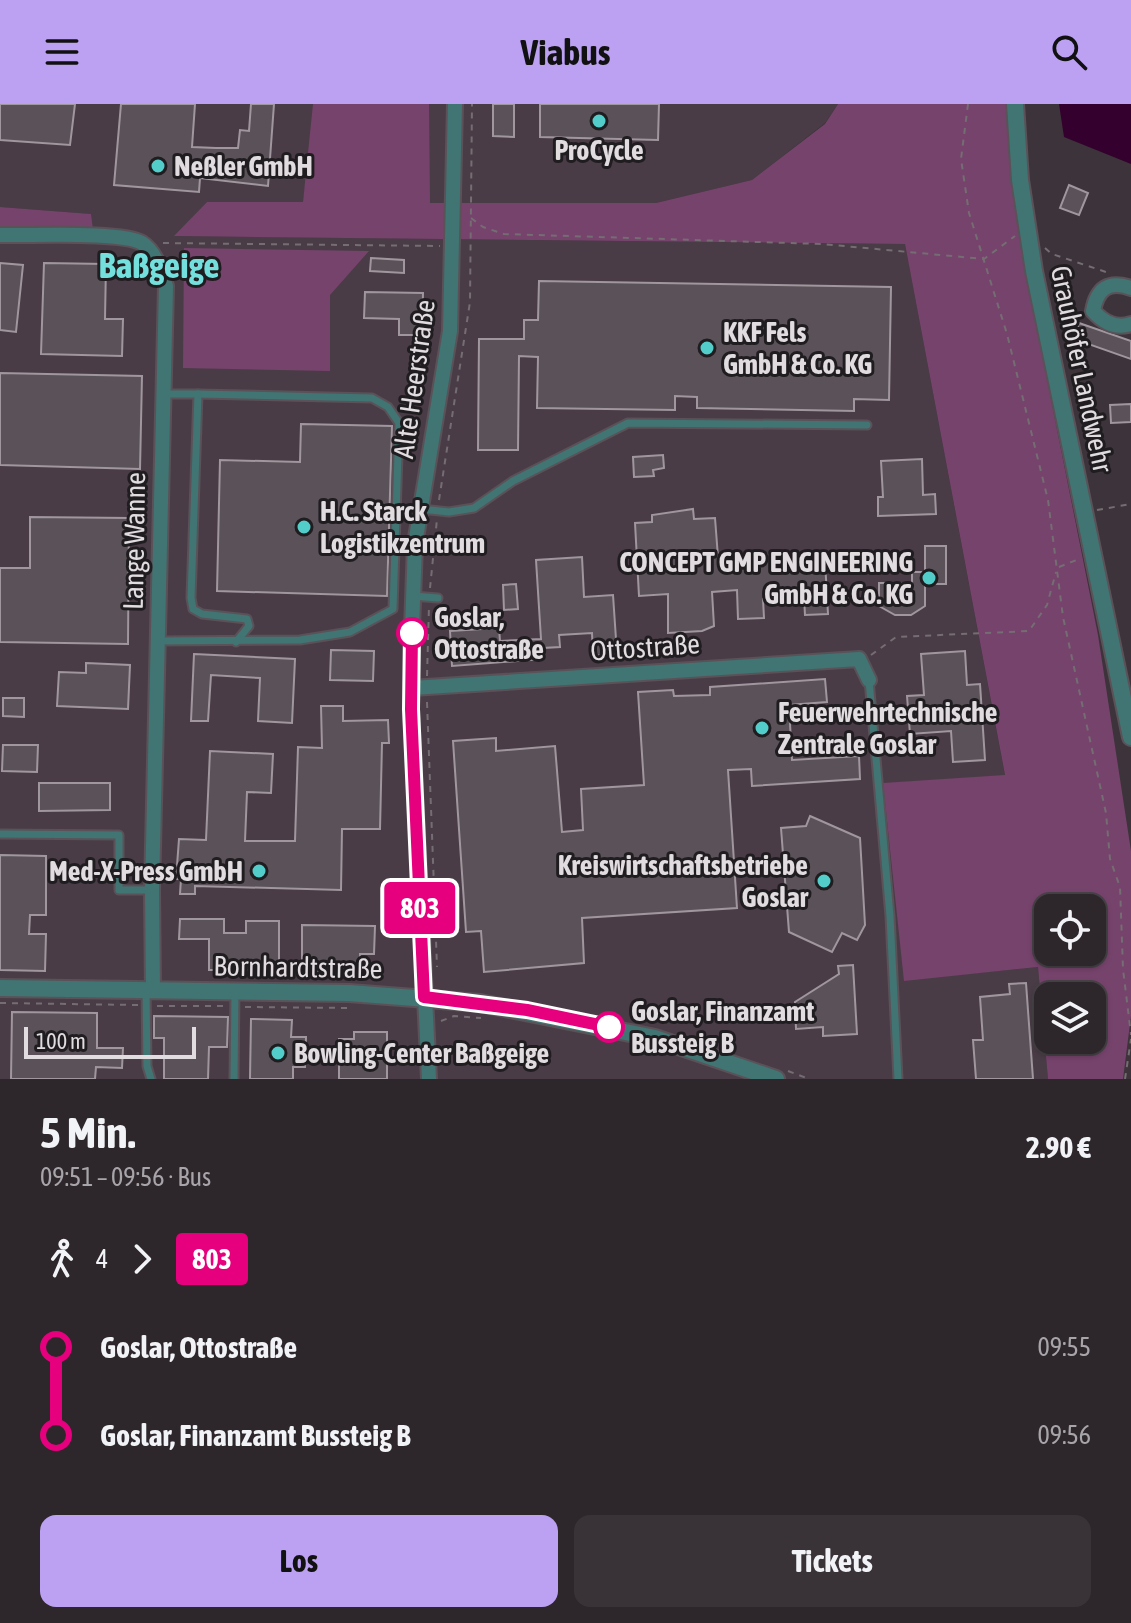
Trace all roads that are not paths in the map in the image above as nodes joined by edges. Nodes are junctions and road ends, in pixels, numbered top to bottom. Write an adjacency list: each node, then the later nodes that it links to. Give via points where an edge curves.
1 (455, 104): 9 (street, Alte Heerstraße, via 450,331)
2 (1015, 104): 16 (street, Grauhöfer Landwehr, via 1027,228)
3 (0, 235): 6 (street, Lange Wanne, via 115,237 142,243 156,259 166,286)
4 (1125, 286): 5 (street, via 1103,287 1093,311 1103,322)
5 (1131, 324)
6 (164, 394): 7 (lane); 12 (street, Lange Wanne)
7 (198, 394): 13 (lane, via 191,598 193,609 202,614 247,619 249,626); 13 (lane, via 372,398 388,407 399,423 393,609 350,632)
8 (867, 425): 9 (lane, via 628,423 513,481 474,508)
9 (421, 509): 10 (street, Alte Heerstraße)
10 (413, 596): 11 (lane); 15 (street, Alte Heerstraße)
11 (434, 597)
12 (158, 641): 13 (lane); 18 (street, Lange Wanne)
13 (236, 642)
14 (869, 680): 15 (street, Ottostraße, via 859,659); 27 (lane)
15 (419, 687): 21 (street, Alte Heerstraße)
16 (1131, 737)
17 (0, 834): 18 (lane, via 119,835 119,890)
18 (152, 890): 20 (street, Lange Wanne)
19 (0, 988): 20 (street, Bornhardtstraße)
20 (148, 996): 22 (street, Bornhardtstraße); 23 (lane)
21 (424, 997): 22 (street, Bornhardtstraße); 25 (street, Alte Heerstraße); 26 (street, Bornhardtstraße, via 609,1027)
22 (235, 999): 24 (lane)
23 (151, 1079)
24 (234, 1079)
25 (429, 1079)
26 (776, 1079)
27 (898, 1079)

